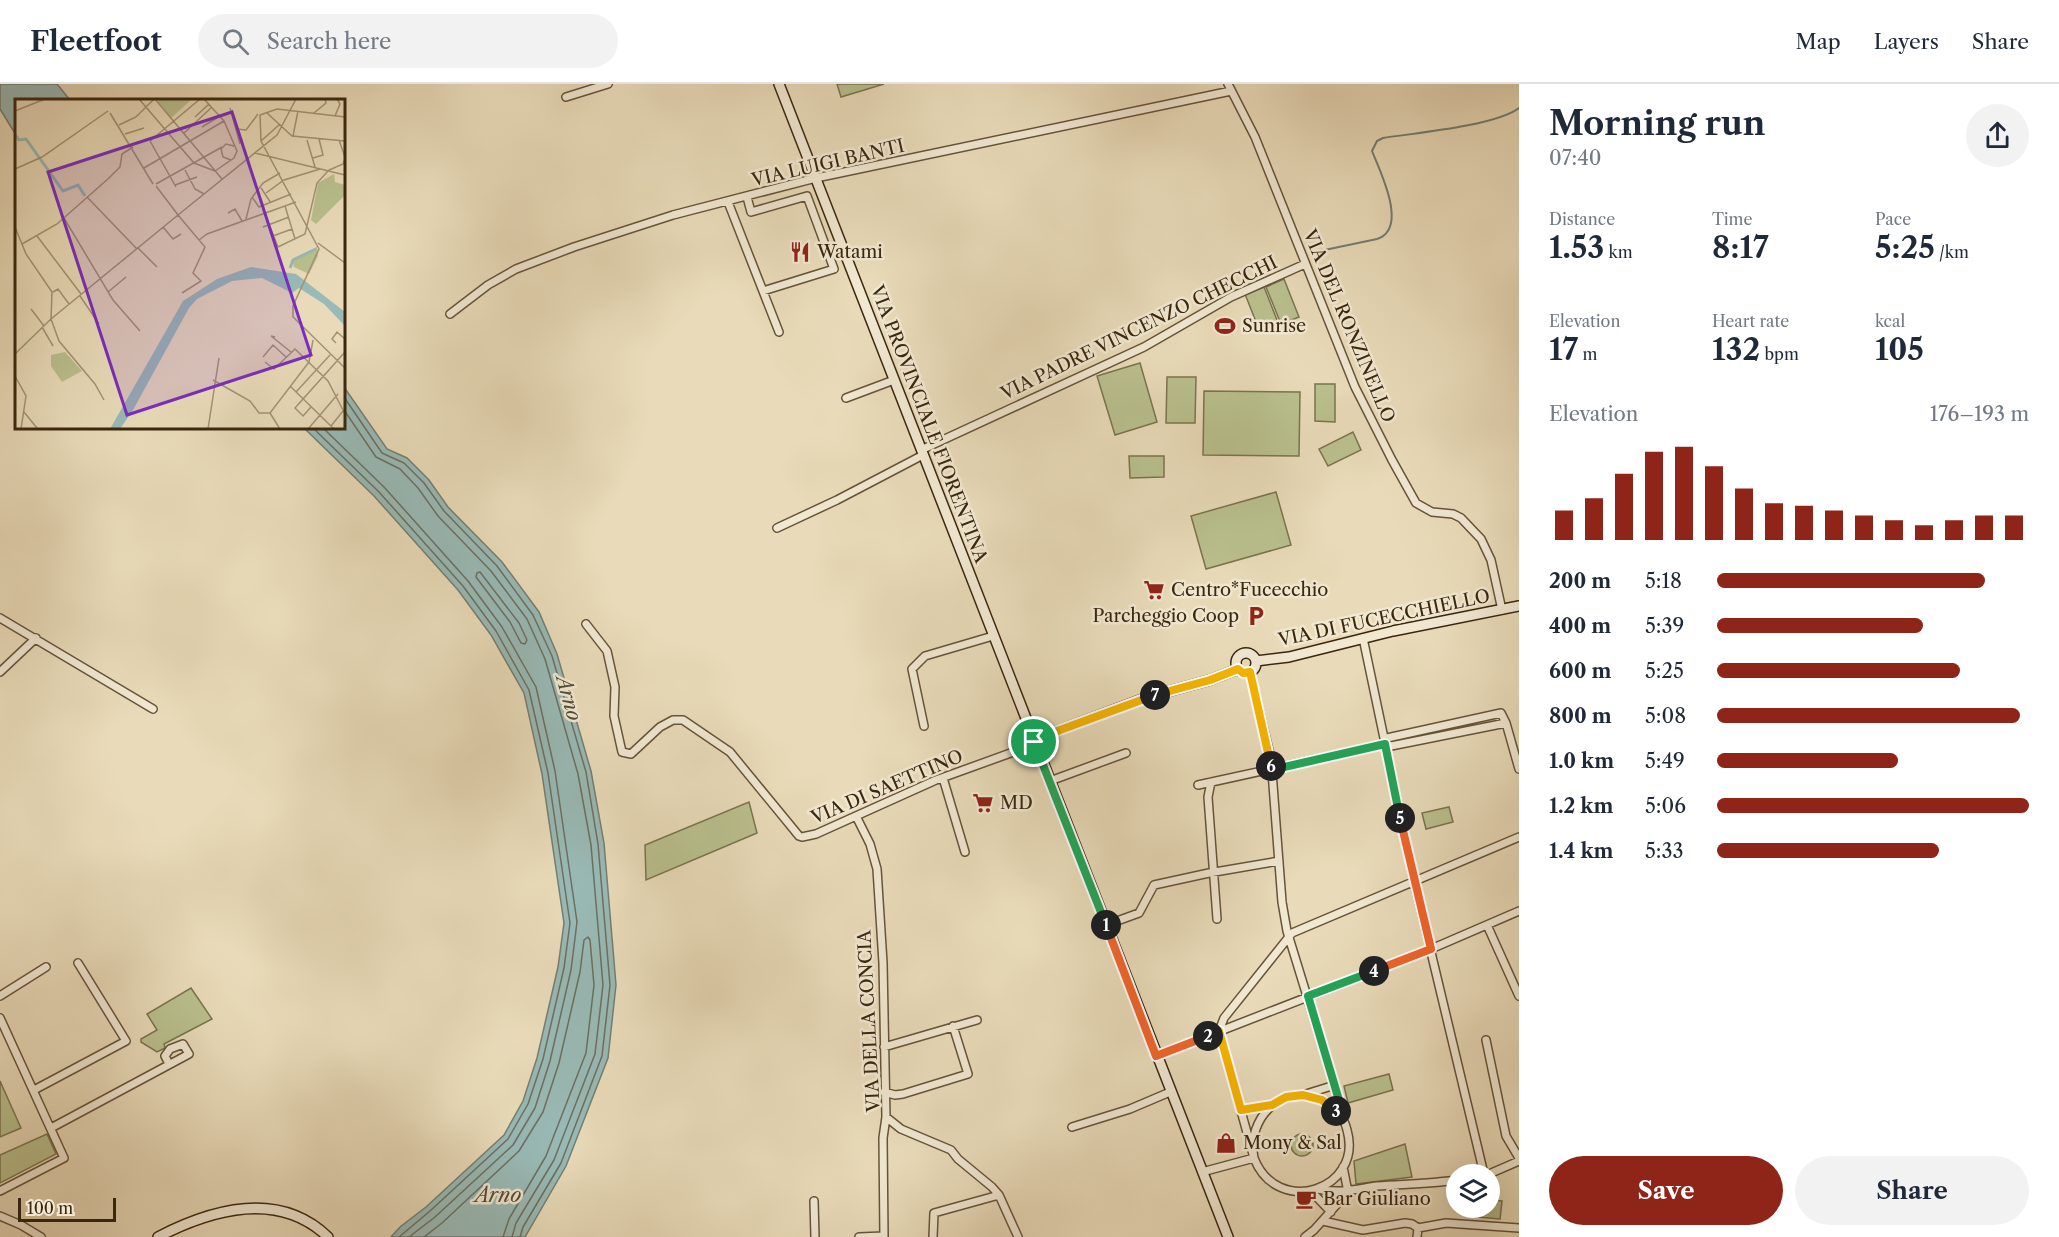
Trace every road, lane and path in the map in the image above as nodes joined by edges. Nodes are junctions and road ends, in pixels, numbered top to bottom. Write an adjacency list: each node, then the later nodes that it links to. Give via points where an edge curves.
1 (608, 84): 4 (street)
2 (779, 84): 5 (main road, VIA PROVINCIALE FIORENTINA)
3 (1230, 87): 5 (street, VIA LUIGI BANTI); 9 (street, VIA DEL RONZINELLO, via 1255,137)
4 (566, 97)
5 (816, 178): 6 (street, VIA LUIGI BANTI); 8 (main road, VIA PROVINCIALE FIORENTINA)
6 (747, 197): 7 (street, VIA LUIGI BANTI); 10 (street, via 751,212 807,196)
7 (728, 202): 11 (street); 12 (street, VIA LUIGI BANTI, via 673,215 516,269)
8 (849, 263): 10 (street); 14 (main road, VIA PROVINCIALE FIORENTINA)
9 (1305, 264): 16 (street, VIA PADRE VINCENZO CHECCHI, via 1230,297 1144,347); 19 (street, VIA DEL RONZINELLO, via 1355,387 1416,503 1432,512 1454,514 1475,531 1487,548)
10 (834, 269): 11 (street)
11 (763, 291): 13 (street)
12 (450, 314)
13 (779, 332)
14 (894, 380): 15 (street); 16 (main road, VIA PROVINCIALE FIORENTINA)
15 (846, 398)
16 (922, 452): 17 (street, VIA PADRE VINCENZO CHECCHI, via 837,500); 22 (main road, VIA PROVINCIALE FIORENTINA)
17 (777, 528)
18 (1519, 606): 19 (main road, VIA DI FUCECCHIELLO)
19 (1502, 610): 24 (main road, VIA DI FUCECCHIELLO)
20 (0, 618): 23 (street)
21 (586, 624): 40 (street, VIA DI SAETTINO, via 607,651 622,752 631,754 660,727 683,720 730,752 799,836 816,834)
22 (993, 636): 30 (street, via 925,656 912,669); 31 (main road, VIA PROVINCIALE FIORENTINA)
23 (36, 638): 27 (street); 29 (street)
24 (1363, 638): 25 (main road, VIA DI FUCECCHIELLO, via 1289,657); 32 (street)
25 (1256, 661): 26 (main road, VIA DI FUCECCHIELLO, via 1250,654 1241,654 1236,659); 28 (main road, VIA DI FUCECCHIELLO)
26 (1238, 669): 28 (main road); 31 (main road, VIA DI FUCECCHIELLO, via 1148,697)
27 (0, 672)
28 (1250, 672): 35 (street)
29 (153, 709)
30 (924, 726)
31 (1034, 742): 36 (street, VIA DI SAETTINO); 37 (main road, VIA PROVINCIALE FIORENTINA)
32 (1385, 744): 34 (street, via 1506,723); 35 (street); 45 (street)
33 (1126, 753): 37 (street)
34 (1519, 769)
35 (1271, 770): 38 (street); 43 (street)
36 (943, 778): 40 (street, VIA DI SAETTINO); 42 (street)
37 (1050, 781): 48 (main road, VIA PROVINCIALE FIORENTINA)
38 (1211, 782): 39 (street); 44 (street, via 1208,797)
39 (1198, 785)
40 (856, 816): 62 (street, VIA DELLA CONCIA, via 877,869)
41 (1519, 837): 45 (street)
42 (965, 852)
43 (1279, 861): 44 (street); 50 (street)
44 (1214, 872): 47 (street); 48 (street, via 1154,885 1139,913)
45 (1414, 881): 50 (street, via 1299,928); 51 (street)
46 (1519, 911): 49 (street)
47 (1217, 920)
48 (1106, 925): 63 (main road, VIA PROVINCIALE FIORENTINA)
49 (1486, 925): 51 (street); 56 (street)
50 (1289, 937): 55 (street); 60 (street, via 1224,1018)
51 (1431, 949): 55 (street); 78 (street)
52 (78, 963): 66 (street, via 126,1041)
53 (46, 967): 54 (street)
54 (0, 996)
55 (1308, 996): 60 (street); 65 (street)
56 (1519, 996)
57 (0, 1018): 66 (street)
58 (977, 1020): 59 (street)
59 (953, 1026): 62 (street); 67 (street, via 968,1074 903,1094)
60 (1219, 1031): 63 (street); 71 (street)
61 (1486, 1040): 77 (street, via 1506,1136)
62 (884, 1047): 67 (street, VIA DELLA CONCIA)
63 (1156, 1056): 68 (main road, VIA PROVINCIALE FIORENTINA)
64 (169, 1064): 75 (street)
65 (1335, 1085): 69 (street); 72 (street)
66 (34, 1090): 75 (street)
67 (884, 1092): 73 (street, VIA DELLA CONCIA)
68 (1170, 1092): 74 (street); 81 (main road, VIA PROVINCIALE FIORENTINA)
69 (1303, 1095): 70 (street, via 1286,1097); 72 (street, via 1322,1100)
70 (1272, 1105): 71 (street); 76 (street, via 1256,1127)
71 (1241, 1110): 76 (street)
72 (1339, 1113): 79 (street, via 1349,1139)
73 (886, 1118): 86 (street, VIA DELLA CONCIA, via 901,1129 951,1150); 93 (street)
74 (1072, 1127)
75 (51, 1128): 84 (street, via 64,1158)
76 (1254, 1158): 81 (street); 83 (street, via 1277,1186 1290,1191)
77 (1519, 1160): 80 (street)
78 (1482, 1164)
79 (1343, 1167): 83 (street, via 1332,1180); 85 (street)
80 (1500, 1169)
81 (1202, 1172): 101 (main road, VIA PROVINCIALE FIORENTINA)
82 (1446, 1181): 85 (street)
83 (1314, 1190): 85 (street); 88 (street)
84 (0, 1191)
85 (1347, 1192): 88 (street)
86 (999, 1195): 99 (street, via 934,1213); 100 (street, VIA DELLA CONCIA)
87 (814, 1201): 97 (street)
88 (1331, 1212): 90 (street)
89 (1, 1215): 94 (street)
90 (1323, 1221): 91 (street, via 1363,1230 1405,1223); 102 (street)
91 (1418, 1228): 92 (street, via 1446,1222); 103 (street)
92 (1519, 1228)
93 (884, 1236): 98 (street)
94 (41, 1237)
95 (160, 1237): 96 (main road, via 218,1213 249,1208 274,1209 307,1220)
96 (328, 1237)
97 (815, 1237)
98 (859, 1237)
99 (933, 1237)
100 (1018, 1237)
101 (1228, 1237)
102 (1305, 1237)
103 (1417, 1237)

